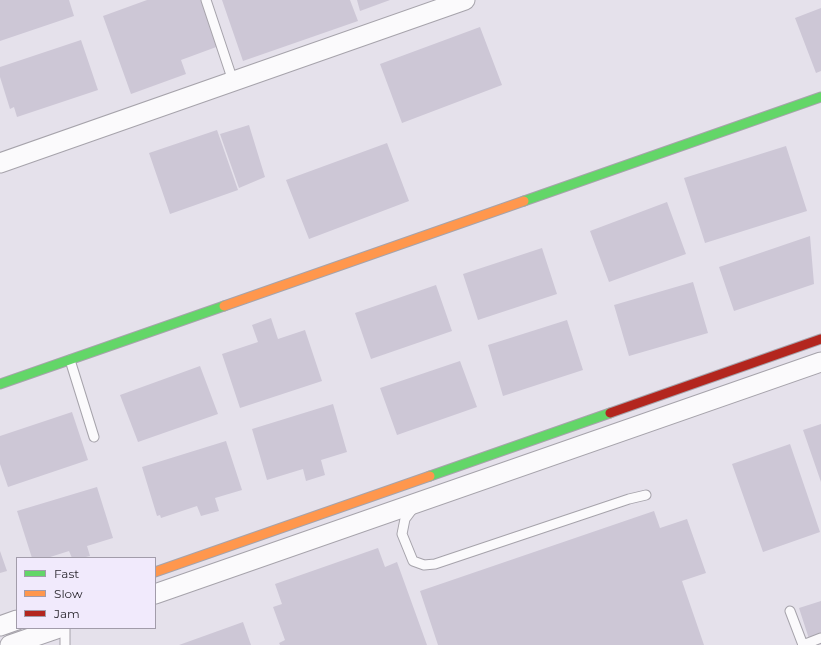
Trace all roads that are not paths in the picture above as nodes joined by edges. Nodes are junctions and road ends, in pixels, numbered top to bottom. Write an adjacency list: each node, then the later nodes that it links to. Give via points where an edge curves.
1 (206, 0): 3 (lane)
2 (465, 0): 3 (street)
3 (233, 81): 5 (street)
4 (821, 97): 7 (street)
5 (0, 163)
6 (821, 339): 13 (street)
7 (70, 360): 9 (street); 10 (lane)
8 (821, 362): 12 (street)
9 (0, 384)
10 (94, 437)
11 (646, 495): 12 (lane, via 435,564 424,565 414,561 402,534 405,519)
12 (417, 503): 14 (street)
13 (156, 572)
14 (156, 594)
15 (790, 611): 23 (lane)
16 (16, 620): 17 (street)
17 (0, 626)
18 (56, 629): 21 (street)
19 (65, 629): 22 (lane)
20 (821, 638): 23 (lane)
21 (10, 645)
22 (65, 645)
23 (803, 645)

